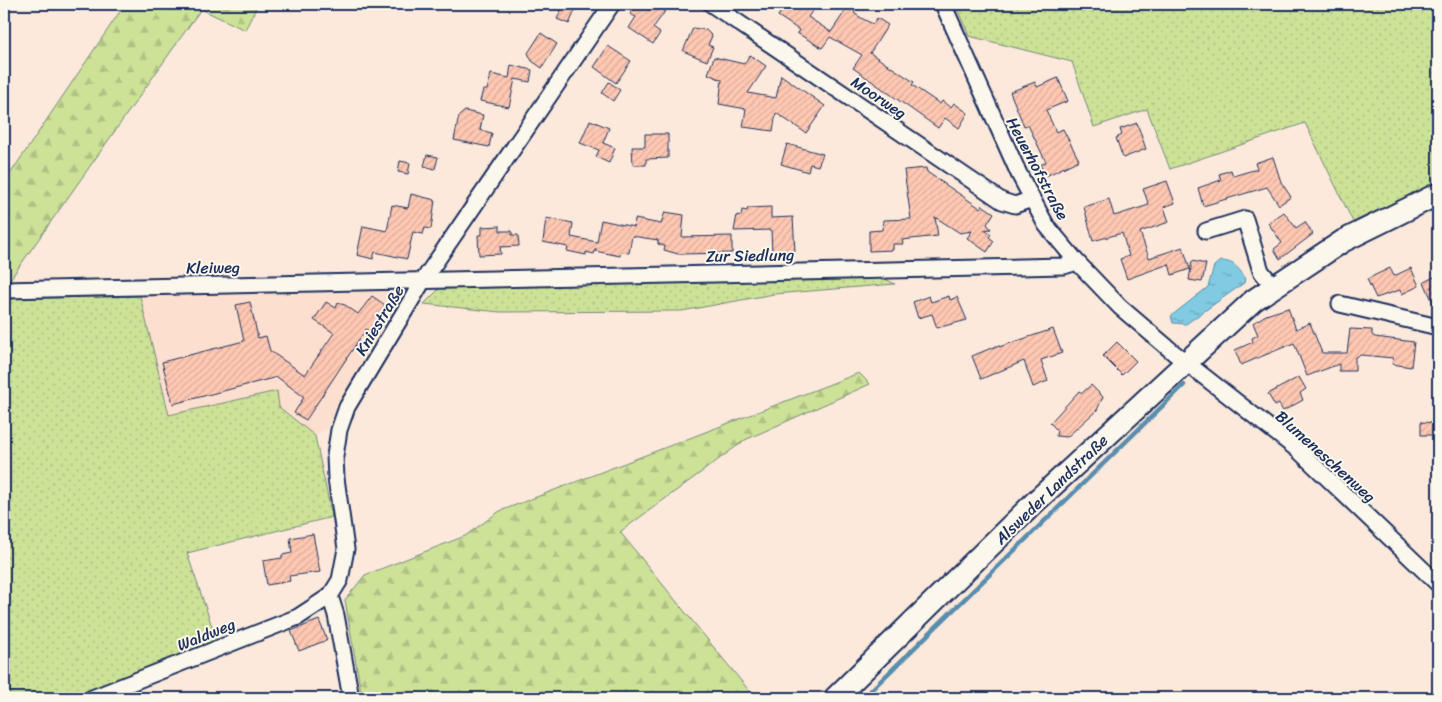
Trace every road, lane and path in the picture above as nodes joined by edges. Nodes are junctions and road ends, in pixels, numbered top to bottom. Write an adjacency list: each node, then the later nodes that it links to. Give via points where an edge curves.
1 (612, 4): 8 (street, Kniestraße)
2 (711, 4): 5 (street, Moorweg, via 1002,201 1015,205)
3 (943, 4): 5 (street, Heuerhofstraße, via 1004,146)
4 (1438, 194): 9 (street, Alsweder Landstraße, via 1343,241)
5 (1032, 199): 7 (street, Heuerhofstraße, via 1046,225)
6 (1206, 231): 9 (street, via 1245,219 1261,271)
7 (1077, 262): 8 (street, Zur Siedlung, via 1064,266); 13 (street, Heuerhofstraße, via 1120,307)
8 (424, 279): 10 (street, Kleiweg); 15 (street, Kniestraße, via 348,407 339,430 336,478 346,548 340,580)
9 (1273, 286): 13 (street, Alsweder Landstraße)
10 (4, 290)
11 (1340, 304): 12 (street)
12 (1438, 327)
13 (1185, 362): 14 (street, Blumeneschenweg, via 1298,450); 18 (street, Alsweder Landstraße, via 1035,502)
14 (1438, 584)
15 (330, 596): 16 (street, Waldweg, via 298,617); 17 (street)
16 (92, 698)
17 (351, 698)
18 (835, 698)

